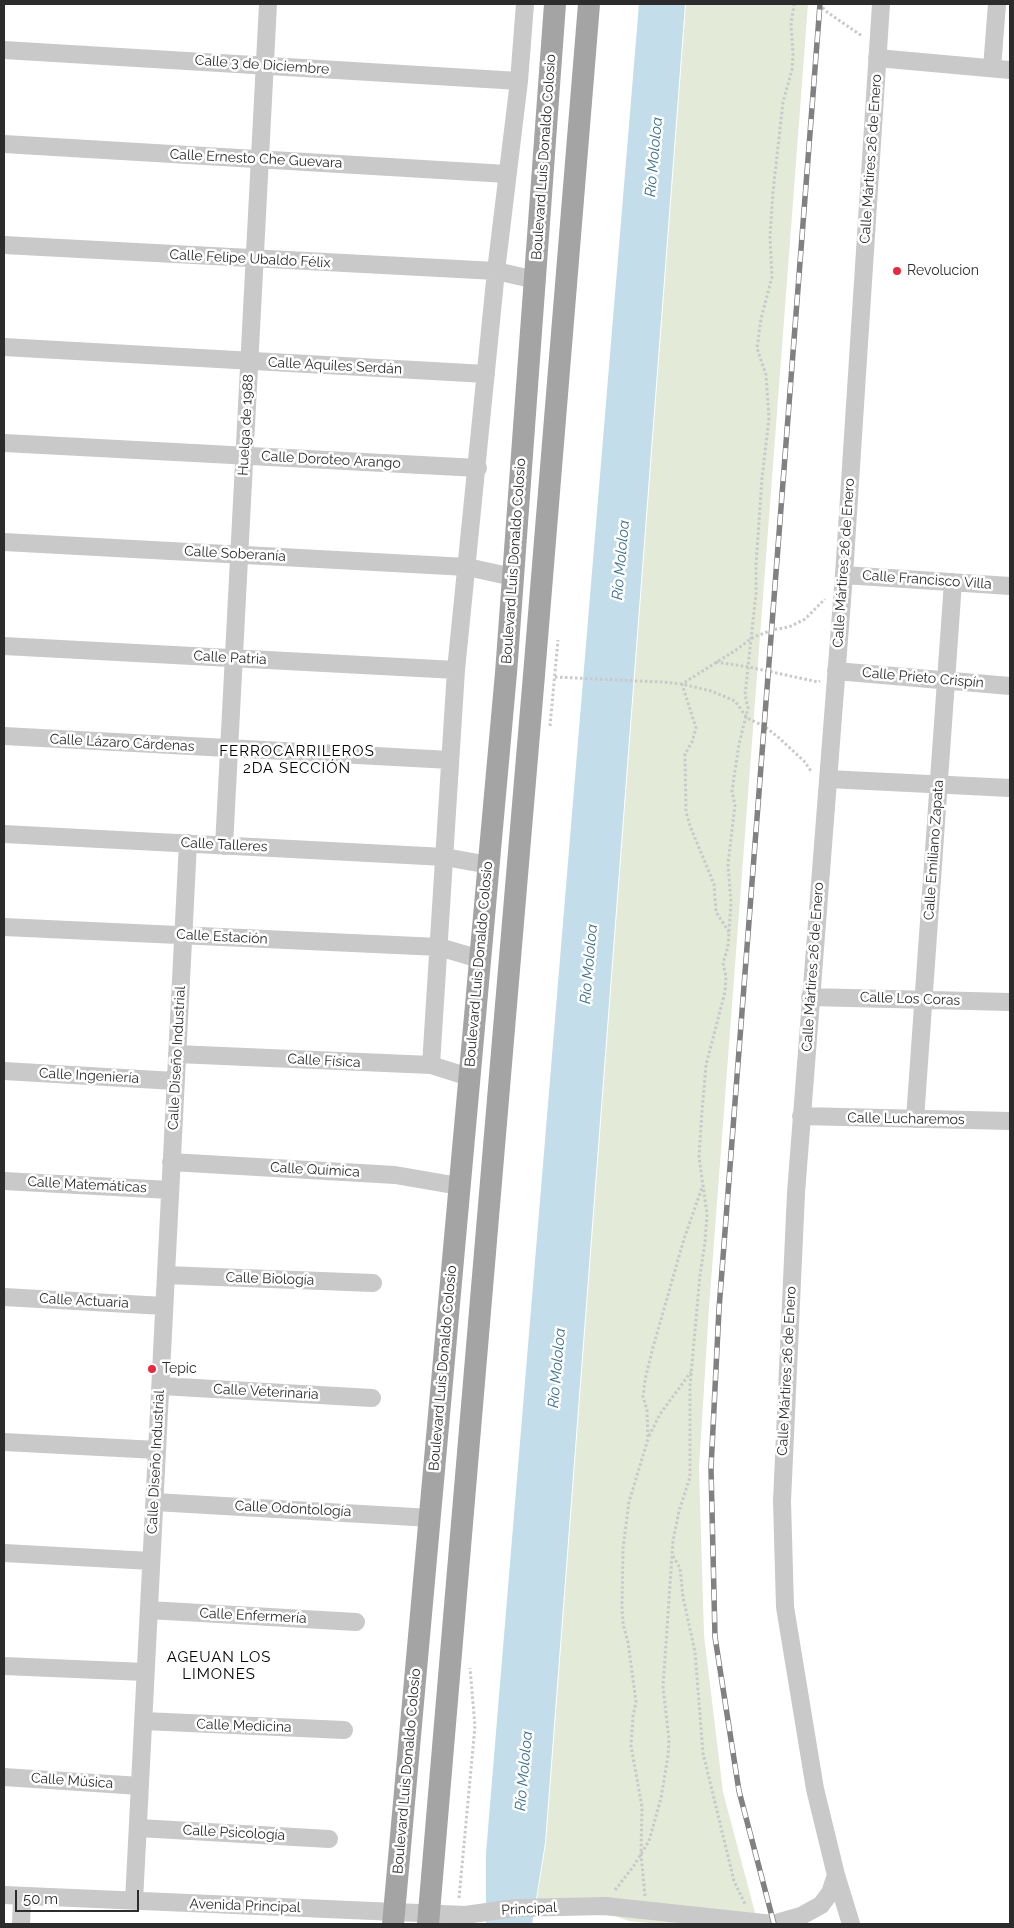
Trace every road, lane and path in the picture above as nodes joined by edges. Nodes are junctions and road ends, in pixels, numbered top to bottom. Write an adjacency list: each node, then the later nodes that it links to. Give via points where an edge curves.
1 (268, 4): 11 (street, Huelga de 1988)
2 (525, 4): 14 (street)
3 (555, 4): 21 (main road, Boulevard Luis Donaldo Colosio)
4 (589, 4): 48 (main road, Boulevard Luis Donaldo Colosio)
5 (794, 4): 35 (path, via 792,70 783,102 770,237 772,277 757,348 766,375 769,418)
6 (819, 4): 10 (path, via 864,37)
7 (881, 4): 10 (street, Calle Mártires 26 de Enero)
8 (997, 4): 12 (street)
9 (4, 50): 11 (street, Calle 3 de Diciembre)
10 (877, 58): 12 (street); 31 (street, Calle Mártires 26 de Enero)
11 (265, 65): 14 (street, Calle 3 de Diciembre); 16 (street, Huelga de 1988)
12 (992, 68): 13 (street)
13 (1010, 70)
14 (519, 81): 17 (street)
15 (4, 144): 16 (street, Calle Ernesto Che Guevara)
16 (260, 159): 17 (street, Calle Ernesto Che Guevara); 19 (street, Huelga de 1988)
17 (507, 174): 20 (street)
18 (4, 245): 19 (street, Calle Felipe Ubaldo Félix)
19 (255, 260): 20 (street, Calle Felipe Ubaldo Félix); 23 (street, Huelga de 1988)
20 (496, 271): 21 (street, Calle Felipe Ubaldo Félix); 24 (street)
21 (536, 280): 32 (main road, Boulevard Luis Donaldo Colosio)
22 (4, 347): 23 (street, Calle Aquiles Serdán)
23 (250, 361): 24 (street, Calle Aquiles Serdán); 26 (street, Huelga de 1988)
24 (486, 374): 27 (street)
25 (4, 443): 26 (street, Calle Doroteo Arango)
26 (245, 456): 27 (street, Calle Doroteo Arango); 29 (street, Huelga de 1988)
27 (478, 468): 30 (street)
28 (4, 542): 29 (street, Calle Soberanía)
29 (240, 555): 30 (street, Calle Soberanía); 37 (street, Huelga de 1988)
30 (467, 567): 32 (street, Calle Soberanía); 40 (street)
31 (844, 575): 33 (street, Calle Francisco Villa); 35 (path, via 805,619 789,628 772,630); 41 (street, Calle Mártires 26 de Enero)
32 (513, 577): 46 (main road, Boulevard Luis Donaldo Colosio)
33 (953, 582): 34 (street, Calle Francisco Villa); 43 (street, Calle Emiliano Zapata)
34 (1010, 586)
35 (752, 638): 38 (path); 39 (path)
36 (4, 646): 37 (street, Calle Patria)
37 (234, 658): 40 (street, Calle Patria); 50 (street, Huelga de 1988)
38 (716, 662): 39 (path); 44 (path)
39 (748, 667): 41 (path, via 818,682); 47 (path)
40 (456, 670): 51 (street)
41 (836, 671): 43 (street, Calle Prieto Crispín); 52 (street, Calle Mártires 26 de Enero)
42 (555, 677): 44 (path)
43 (946, 680): 45 (street, Calle Prieto Crispín); 53 (street, Calle Emiliano Zapata)
44 (682, 684): 47 (path, via 711,690 735,701); 61 (path, via 696,728 685,754 686,812 714,884 716,912)
45 (1010, 686)
46 (502, 717): 48 (main road); 59 (main road, Boulevard Luis Donaldo Colosio)
47 (747, 718): 52 (path, via 778,737 812,772); 61 (path, via 732,791 735,805 728,864)
48 (531, 720): 116 (main road, Boulevard Luis Donaldo Colosio)
49 (4, 736): 50 (street, Calle Lázaro Cárdenas)
50 (230, 748): 51 (street, Calle Lázaro Cárdenas); 57 (street, Huelga de 1988)
51 (450, 760): 58 (street)
52 (828, 779): 53 (street); 65 (street, Calle Mártires 26 de Enero)
53 (938, 785): 54 (street); 66 (street, Calle Emiliano Zapata)
54 (1010, 788)
55 (4, 834): 56 (street, Calle Talleres)
56 (188, 843): 57 (street, Calle Talleres); 62 (street, Calle Diseño Industrial)
57 (224, 846): 58 (street, Calle Talleres)
58 (445, 857): 59 (street, Calle Talleres); 63 (street)
59 (488, 865): 64 (main road, Boulevard Luis Donaldo Colosio)
60 (4, 927): 62 (street, Calle Estación)
61 (730, 932): 78 (path, via 723,962 725,992 706,1065 699,1157)
62 (183, 935): 63 (street, Calle Estación); 68 (street, Calle Diseño Industrial)
63 (439, 947): 64 (street, Calle Estación); 69 (street)
64 (480, 959): 71 (main road, Boulevard Luis Donaldo Colosio)
65 (810, 997): 66 (street, Calle Los Coras); 73 (street, Calle Mártires 26 de Enero)
66 (924, 1000): 67 (street, Calle Los Coras); 74 (street, Calle Emiliano Zapata)
67 (1010, 1002)
68 (177, 1054): 69 (street, Calle Física); 72 (street, Calle Diseño Industrial)
69 (431, 1065): 71 (street, Calle Física)
70 (4, 1071): 72 (street, Calle Ingeniería)
71 (469, 1077): 79 (main road, Boulevard Luis Donaldo Colosio)
72 (175, 1081): 76 (street, Calle Diseño Industrial)
73 (801, 1116): 74 (street, Calle Lucharemos); 107 (street, Calle Mártires 26 de Enero, via 782,1501 785,1607 815,1789)
74 (915, 1119): 75 (street, Calle Lucharemos)
75 (1010, 1122)
76 (171, 1162): 79 (street, Calle Química, via 395,1175); 80 (street, Calle Diseño Industrial)
77 (4, 1181): 80 (street, Calle Matemáticas)
78 (703, 1185): 85 (path, via 706,1242); 88 (path, via 684,1239 645,1380 643,1397 648,1410)
79 (459, 1186): 92 (main road, Boulevard Luis Donaldo Colosio)
80 (170, 1190): 81 (street, Calle Diseño Industrial)
81 (166, 1275): 82 (street, Calle Biología); 84 (street, Calle Diseño Industrial)
82 (373, 1284)
83 (4, 1297): 84 (street, Calle Actuaria)
84 (164, 1306): 86 (street, Calle Diseño Industrial)
85 (692, 1371): 88 (path, via 660,1414); 94 (path, via 690,1478 679,1511)
86 (160, 1386): 87 (street, Calle Veterinaria); 90 (street, Calle Diseño Industrial)
87 (372, 1398)
88 (648, 1439): 106 (path, via 626,1516 622,1607 636,1702 631,1746 642,1806)
89 (4, 1442): 90 (street)
90 (157, 1450): 91 (street, Calle Diseño Industrial)
91 (155, 1502): 92 (street, Calle Odontología); 95 (street, Calle Diseño Industrial)
92 (431, 1518): 115 (main road, Boulevard Luis Donaldo Colosio)
93 (4, 1553): 95 (street)
94 (673, 1555): 106 (path, via 663,1687 668,1756 654,1828); 117 (path, via 680,1568 695,1652 701,1739 712,1796 734,1881)
95 (151, 1561): 96 (street, Calle Diseño Industrial)
96 (149, 1610): 97 (street, Calle Enfermería); 99 (street, Calle Diseño Industrial)
97 (356, 1622)
98 (4, 1666): 99 (street)
99 (145, 1672): 100 (street, Calle Diseño Industrial)
100 (144, 1721): 101 (street, Calle Medicina); 103 (street, Calle Diseño Industrial)
101 (344, 1730)
102 (4, 1777): 103 (street, Calle Música)
103 (140, 1786): 104 (street, Calle Diseño Industrial)
104 (139, 1828): 105 (street, Calle Psicología); 111 (street, Calle Diseño Industrial)
105 (329, 1839)
106 (641, 1854): 109 (path); 112 (path)
107 (836, 1875): 119 (street, via 830,1893 821,1905); 120 (street, Calle Mártires 26 de Enero)
108 (4, 1895): 110 (street, Avenida Principal)
109 (610, 1895)
110 (22, 1896): 111 (street, Avenida Principal); 118 (street)
111 (134, 1902): 114 (street, Avenida Principal)
112 (647, 1911): 113 (street, Principal, via 605,1906 516,1908); 117 (street)
113 (461, 1915): 116 (street, Avenida Principal)
114 (265, 1916): 115 (street, Avenida Principal)
115 (394, 1918): 116 (street, Avenida Principal)
116 (428, 1919)
117 (753, 1922): 119 (street)
118 (21, 1924)
119 (780, 1924)
120 (850, 1924)

